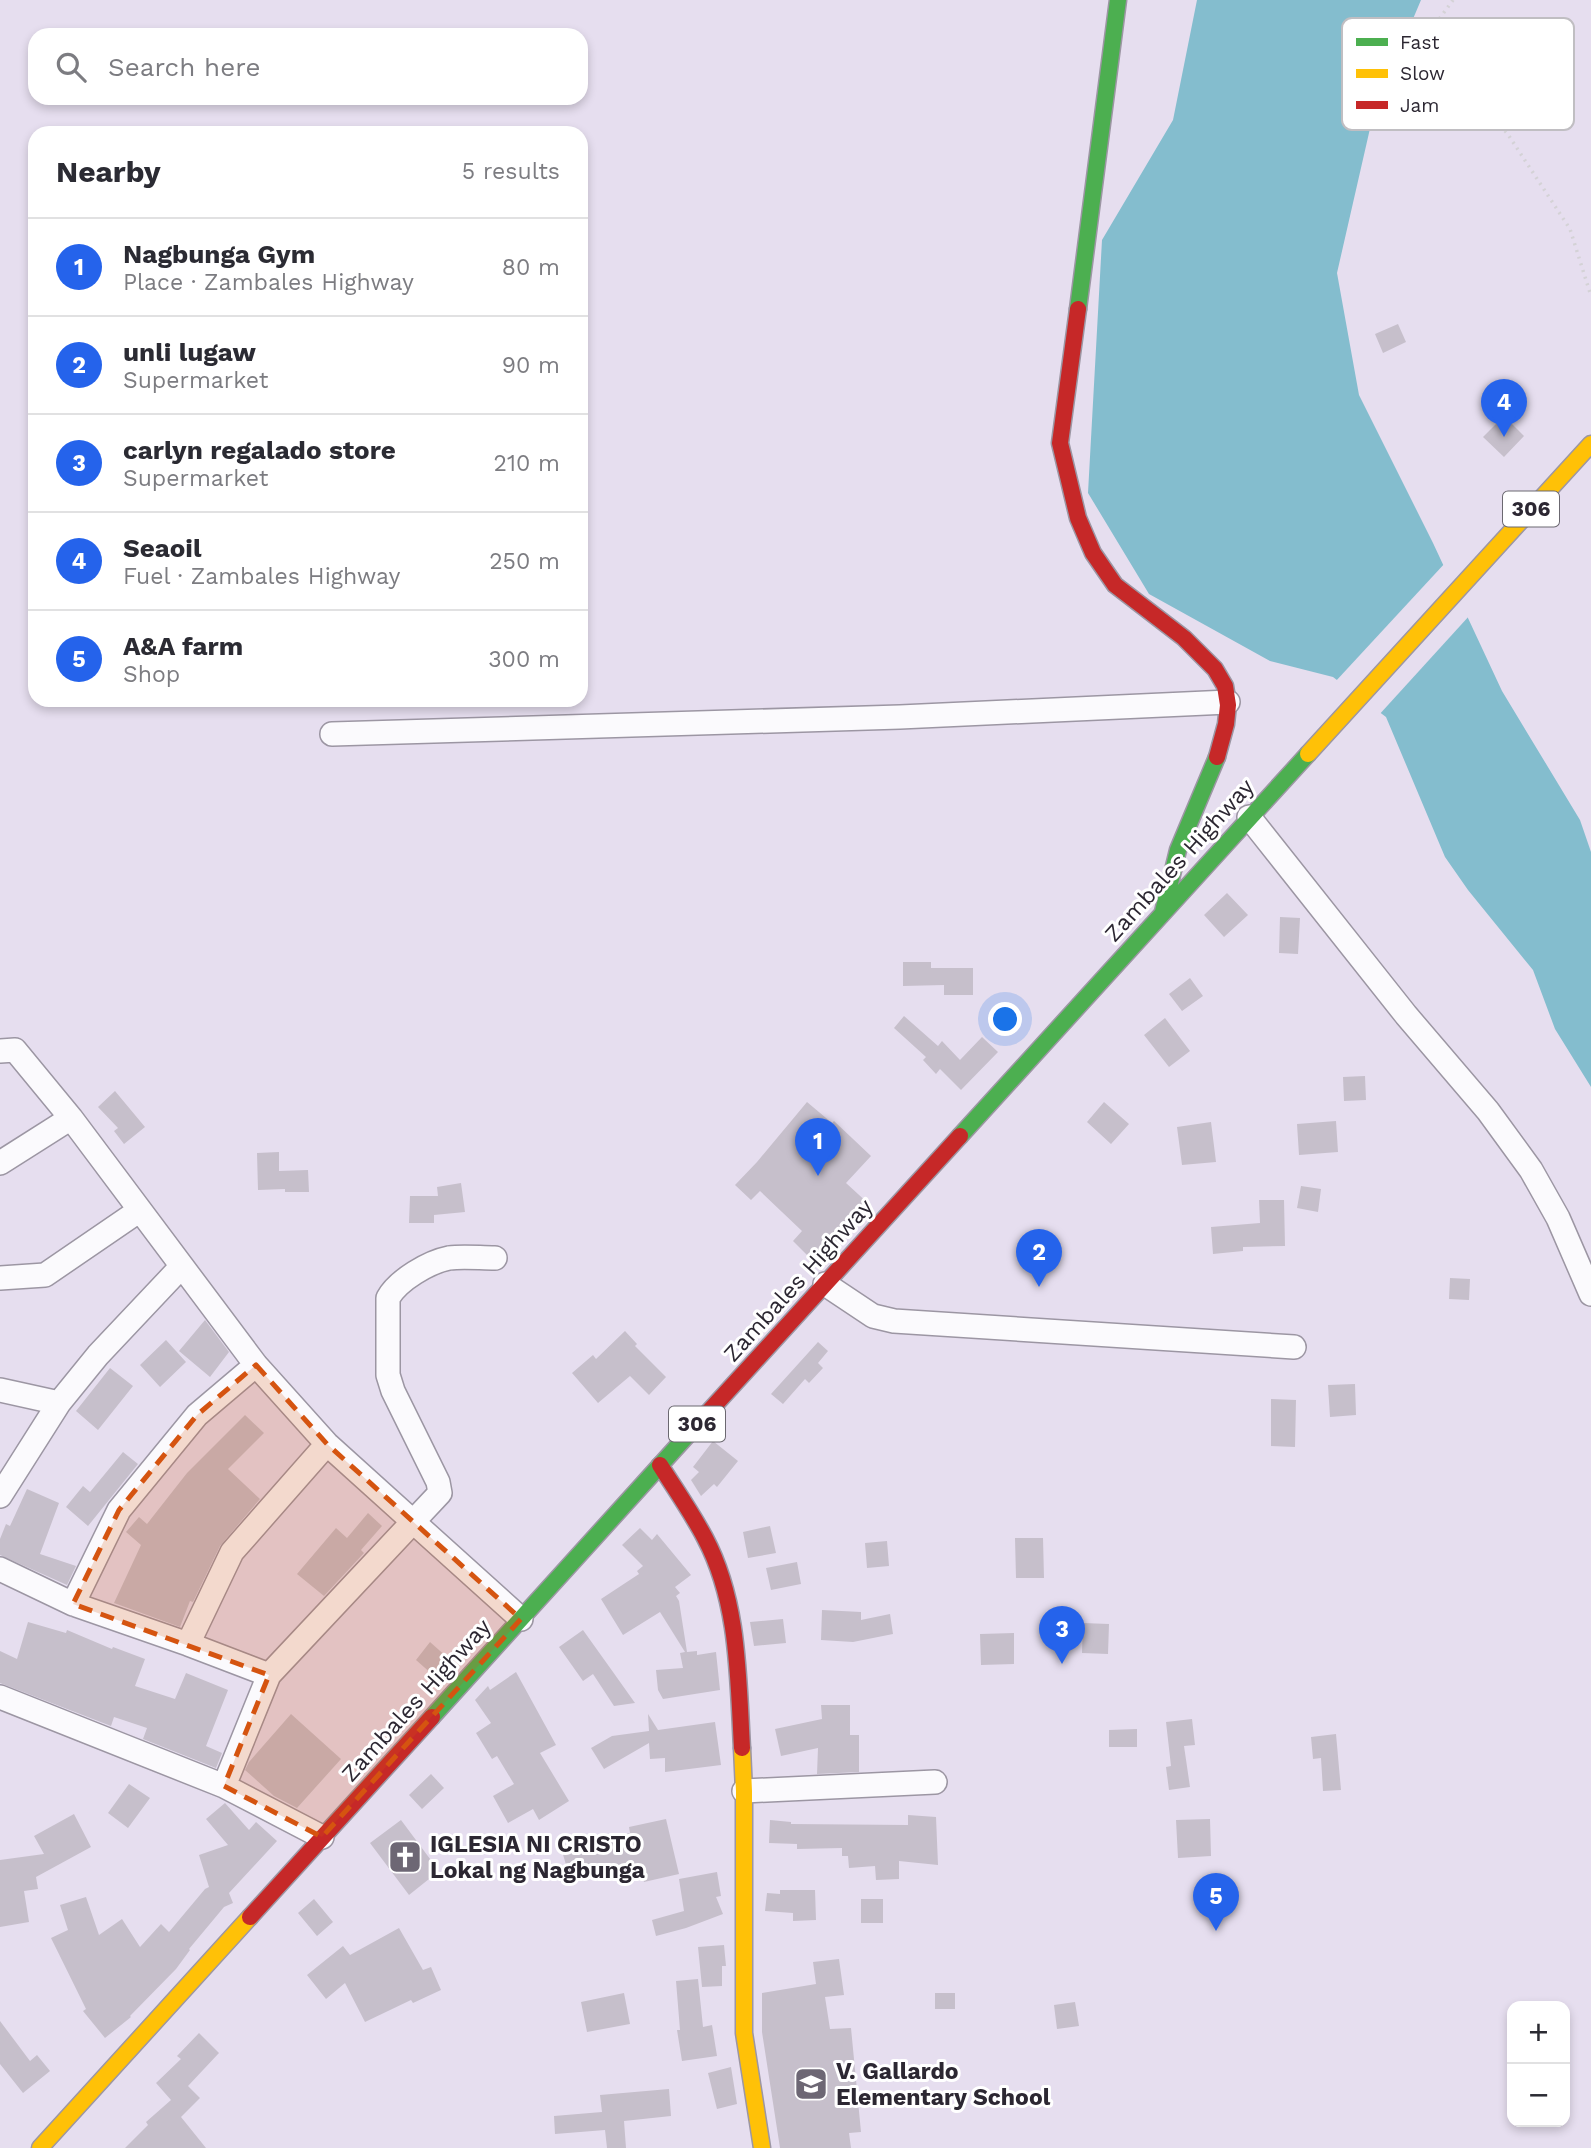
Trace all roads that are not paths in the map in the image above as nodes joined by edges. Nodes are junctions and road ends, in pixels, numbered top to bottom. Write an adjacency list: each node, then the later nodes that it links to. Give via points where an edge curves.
1 (1118, 0): 3 (main road, via 1060,443 1072,500 1090,548 1115,585 1203,656 1220,676)
2 (1591, 444): 5 (main road, Zambales Highway / 306)
3 (1228, 702): 4 (street); 6 (main road, via 1225,733 1178,850)
4 (331, 734)
5 (1249, 817): 6 (main road, Zambales Highway / 306); 15 (street, via 1524,1160 1558,1219)
6 (1163, 912): 14 (main road, Zambales Highway / 306)
7 (0, 1051): 8 (street, via 15,1050)
8 (71, 1118): 9 (street); 10 (street)
9 (0, 1163)
10 (140, 1210): 12 (street); 13 (street, via 45,1275)
11 (495, 1258): 23 (street, via 449,1258 429,1265 394,1288 388,1298 388,1375 440,1487 440,1493)
12 (181, 1267): 17 (street); 19 (street, via 115,1336)
13 (0, 1278)
14 (825, 1284): 16 (street, via 873,1316 894,1321); 21 (main road, Zambales Highway / 306)
15 (1591, 1294)
16 (1294, 1347)
17 (256, 1365): 20 (street); 25 (street, via 197,1415 119,1510)
18 (0, 1391): 19 (street)
19 (60, 1404): 22 (street)
20 (327, 1444): 23 (street); 27 (street, via 232,1552)
21 (660, 1465): 26 (main road, Zambales Highway / 306); 32 (main road, via 706,1539 727,1596 737,1653)
22 (0, 1496)
23 (412, 1521): 26 (street); 28 (street)
24 (0, 1569): 25 (street)
25 (74, 1604): 27 (street)
26 (521, 1619): 33 (main road, Zambales Highway / 306)
27 (188, 1644): 28 (street)
28 (269, 1675): 31 (street)
29 (0, 1697): 31 (street)
30 (935, 1782): 32 (street)
31 (224, 1786): 33 (street)
32 (744, 1791): 35 (main road, via 744,2033)
33 (322, 1837): 34 (main road, Zambales Highway / 306)
34 (40, 2148)
35 (762, 2148)

